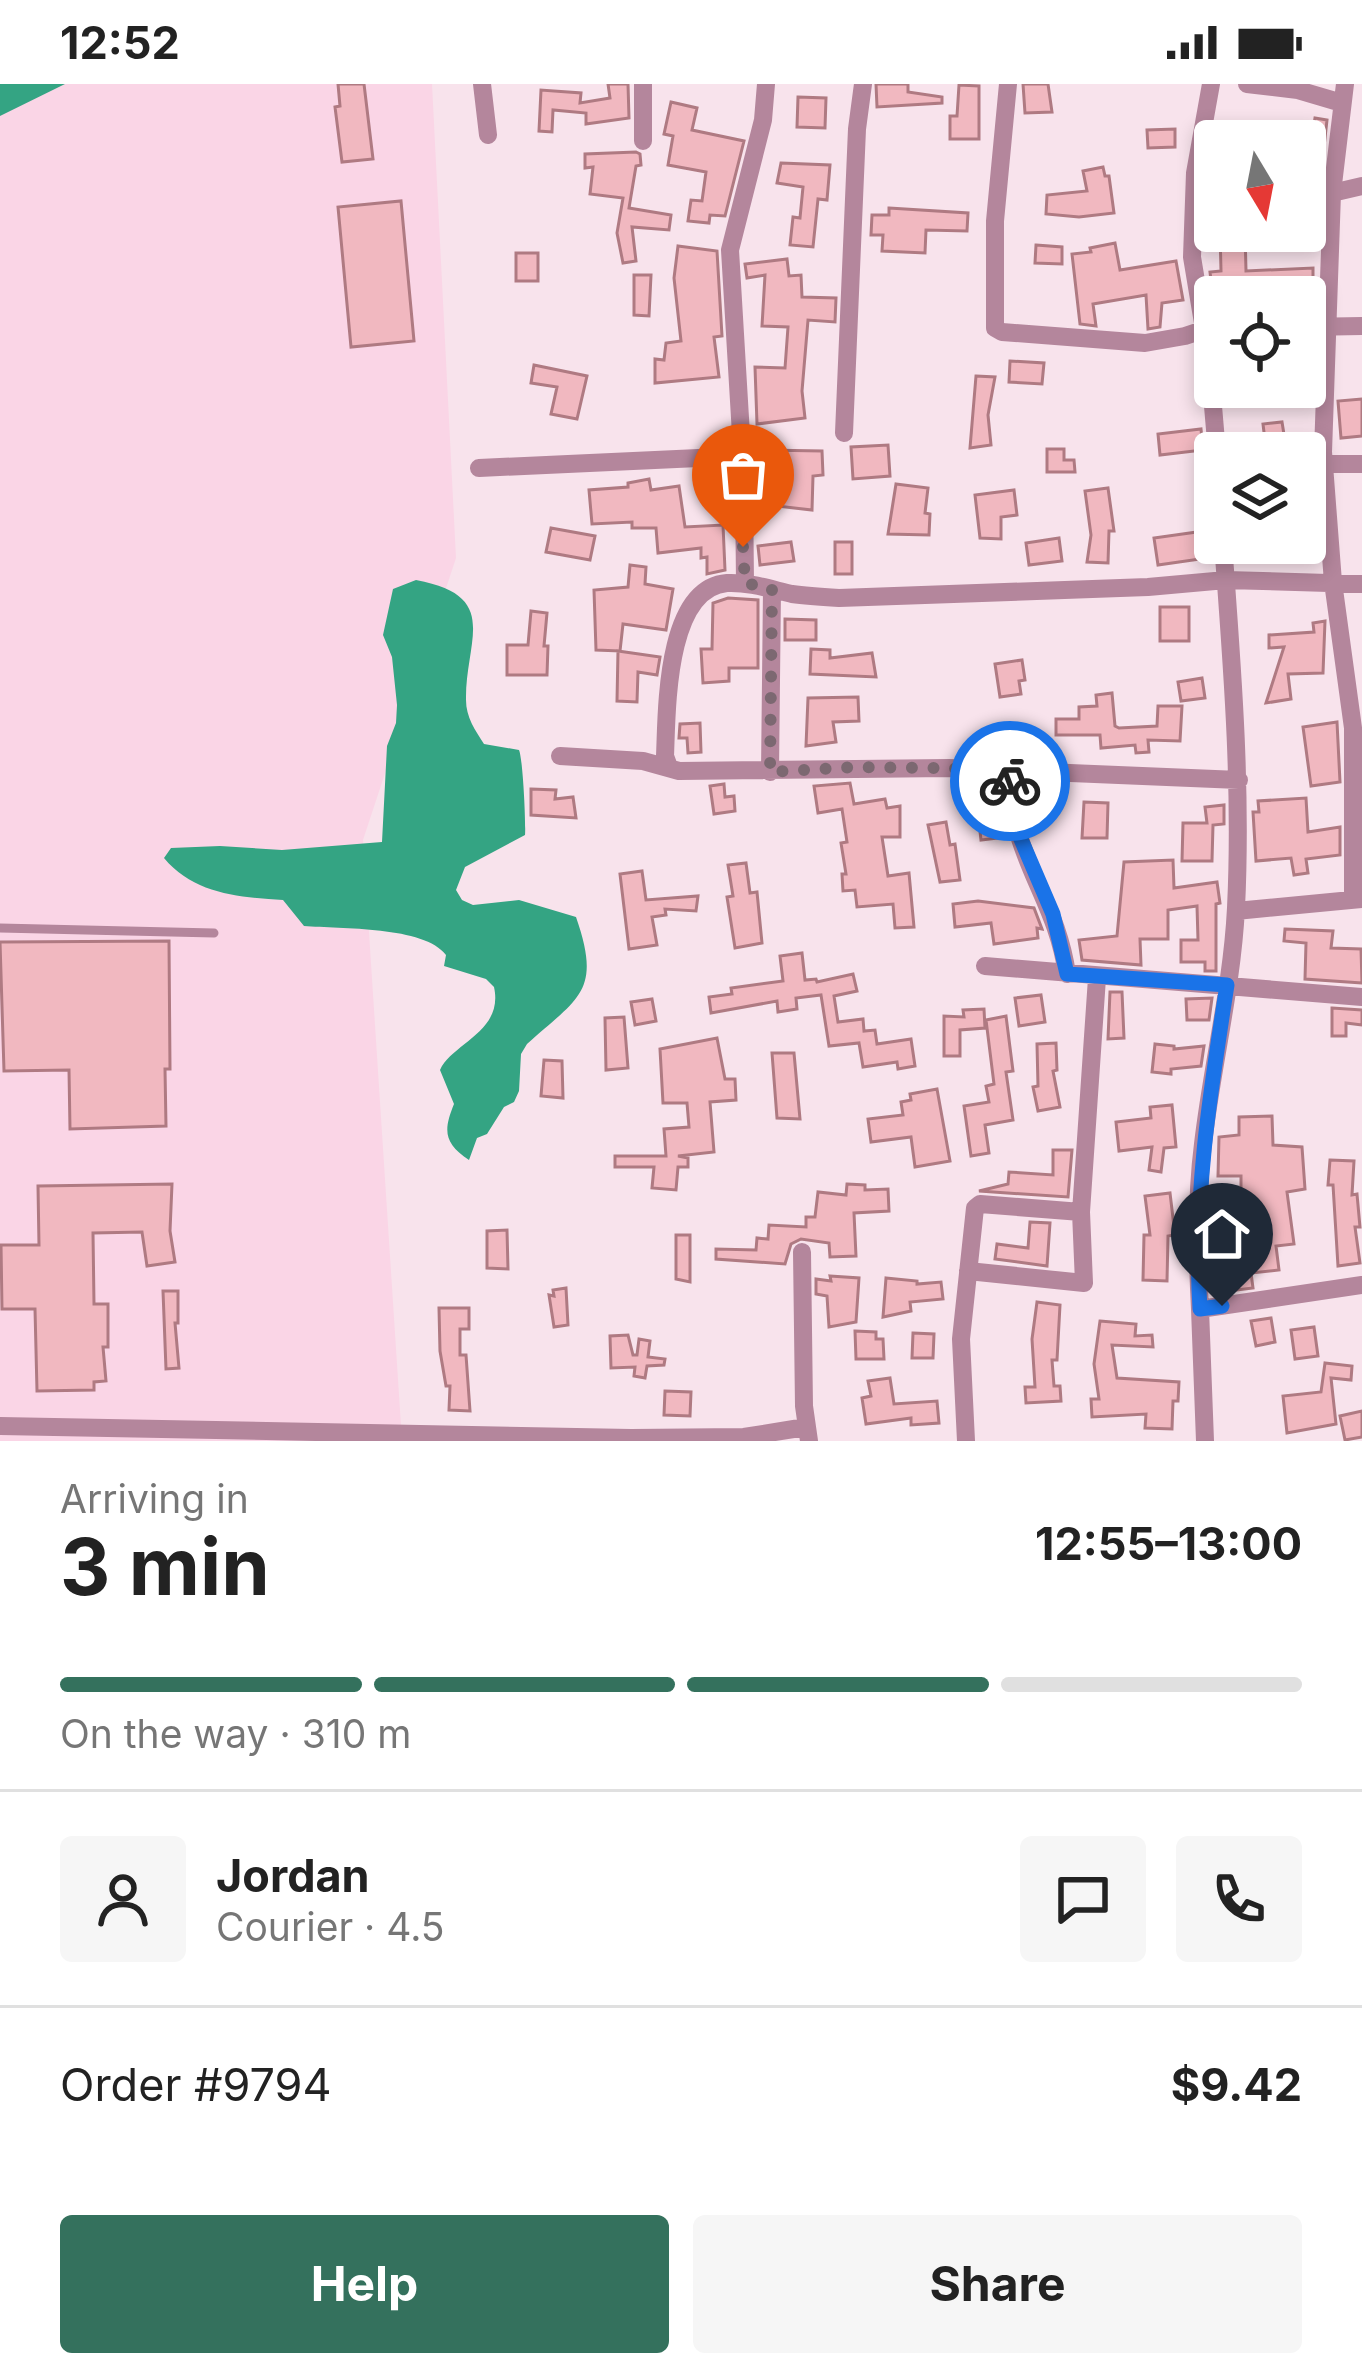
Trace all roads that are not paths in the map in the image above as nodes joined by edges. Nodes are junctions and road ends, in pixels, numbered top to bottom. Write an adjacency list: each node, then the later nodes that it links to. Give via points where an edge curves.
1 (482, 84): 9 (street)
2 (643, 84): 10 (street)
3 (766, 84): 19 (street, via 730,250)
4 (863, 84): 18 (street)
5 (1008, 84): 17 (street, via 995,328 1145,343)
6 (1211, 84): 13 (street, via 1195,173)
7 (1247, 84): 8 (street)
8 (1344, 93): 12 (street)
9 (488, 136)
10 (643, 141)
11 (1362, 187): 12 (street)
12 (1332, 193): 14 (street)
13 (1194, 276)
14 (1321, 276)
15 (1362, 326): 16 (street)
16 (1326, 327)
17 (1194, 332)
18 (844, 433)
19 (742, 456): 22 (street); 27 (street)
20 (1326, 464): 21 (street)
21 (1362, 464)
22 (479, 468)
23 (1326, 490): 26 (street)
24 (1225, 564): 25 (street)
25 (1226, 580): 26 (street); 29 (street, via 839,598); 34 (street)
26 (1333, 582): 28 (street); 35 (street, via 1353,728)
27 (745, 583): 29 (street); 31 (street, via 706,590 676,639)
28 (1362, 584)
29 (772, 589): 33 (street)
30 (560, 756): 31 (street)
31 (669, 767): 33 (street)
32 (999, 769): 33 (street); 34 (street); 40 (street, via 1015,787 1017,830 1053,914)
33 (770, 772)
34 (1239, 780): 36 (street)
35 (1358, 899): 36 (street)
36 (1236, 910): 42 (street)
37 (0, 928): 38 (lane)
38 (214, 933)
39 (985, 966): 40 (street)
40 (1067, 974): 41 (street)
41 (1097, 978): 42 (street); 44 (street)
42 (1227, 985): 43 (street); 48 (street, via 1202,1146)
43 (1362, 997)
44 (1081, 1212): 46 (street, via 980,1204); 46 (street, via 1084,1283)
45 (802, 1252): 50 (street)
46 (968, 1271): 53 (street, via 961,1339)
47 (1362, 1286): 48 (street)
48 (1200, 1309): 54 (street)
49 (8, 1431): 51 (street)
50 (807, 1434): 52 (street)
51 (103, 1435): 52 (street)
52 (245, 1436)
53 (966, 1441)
54 (1204, 1441)

